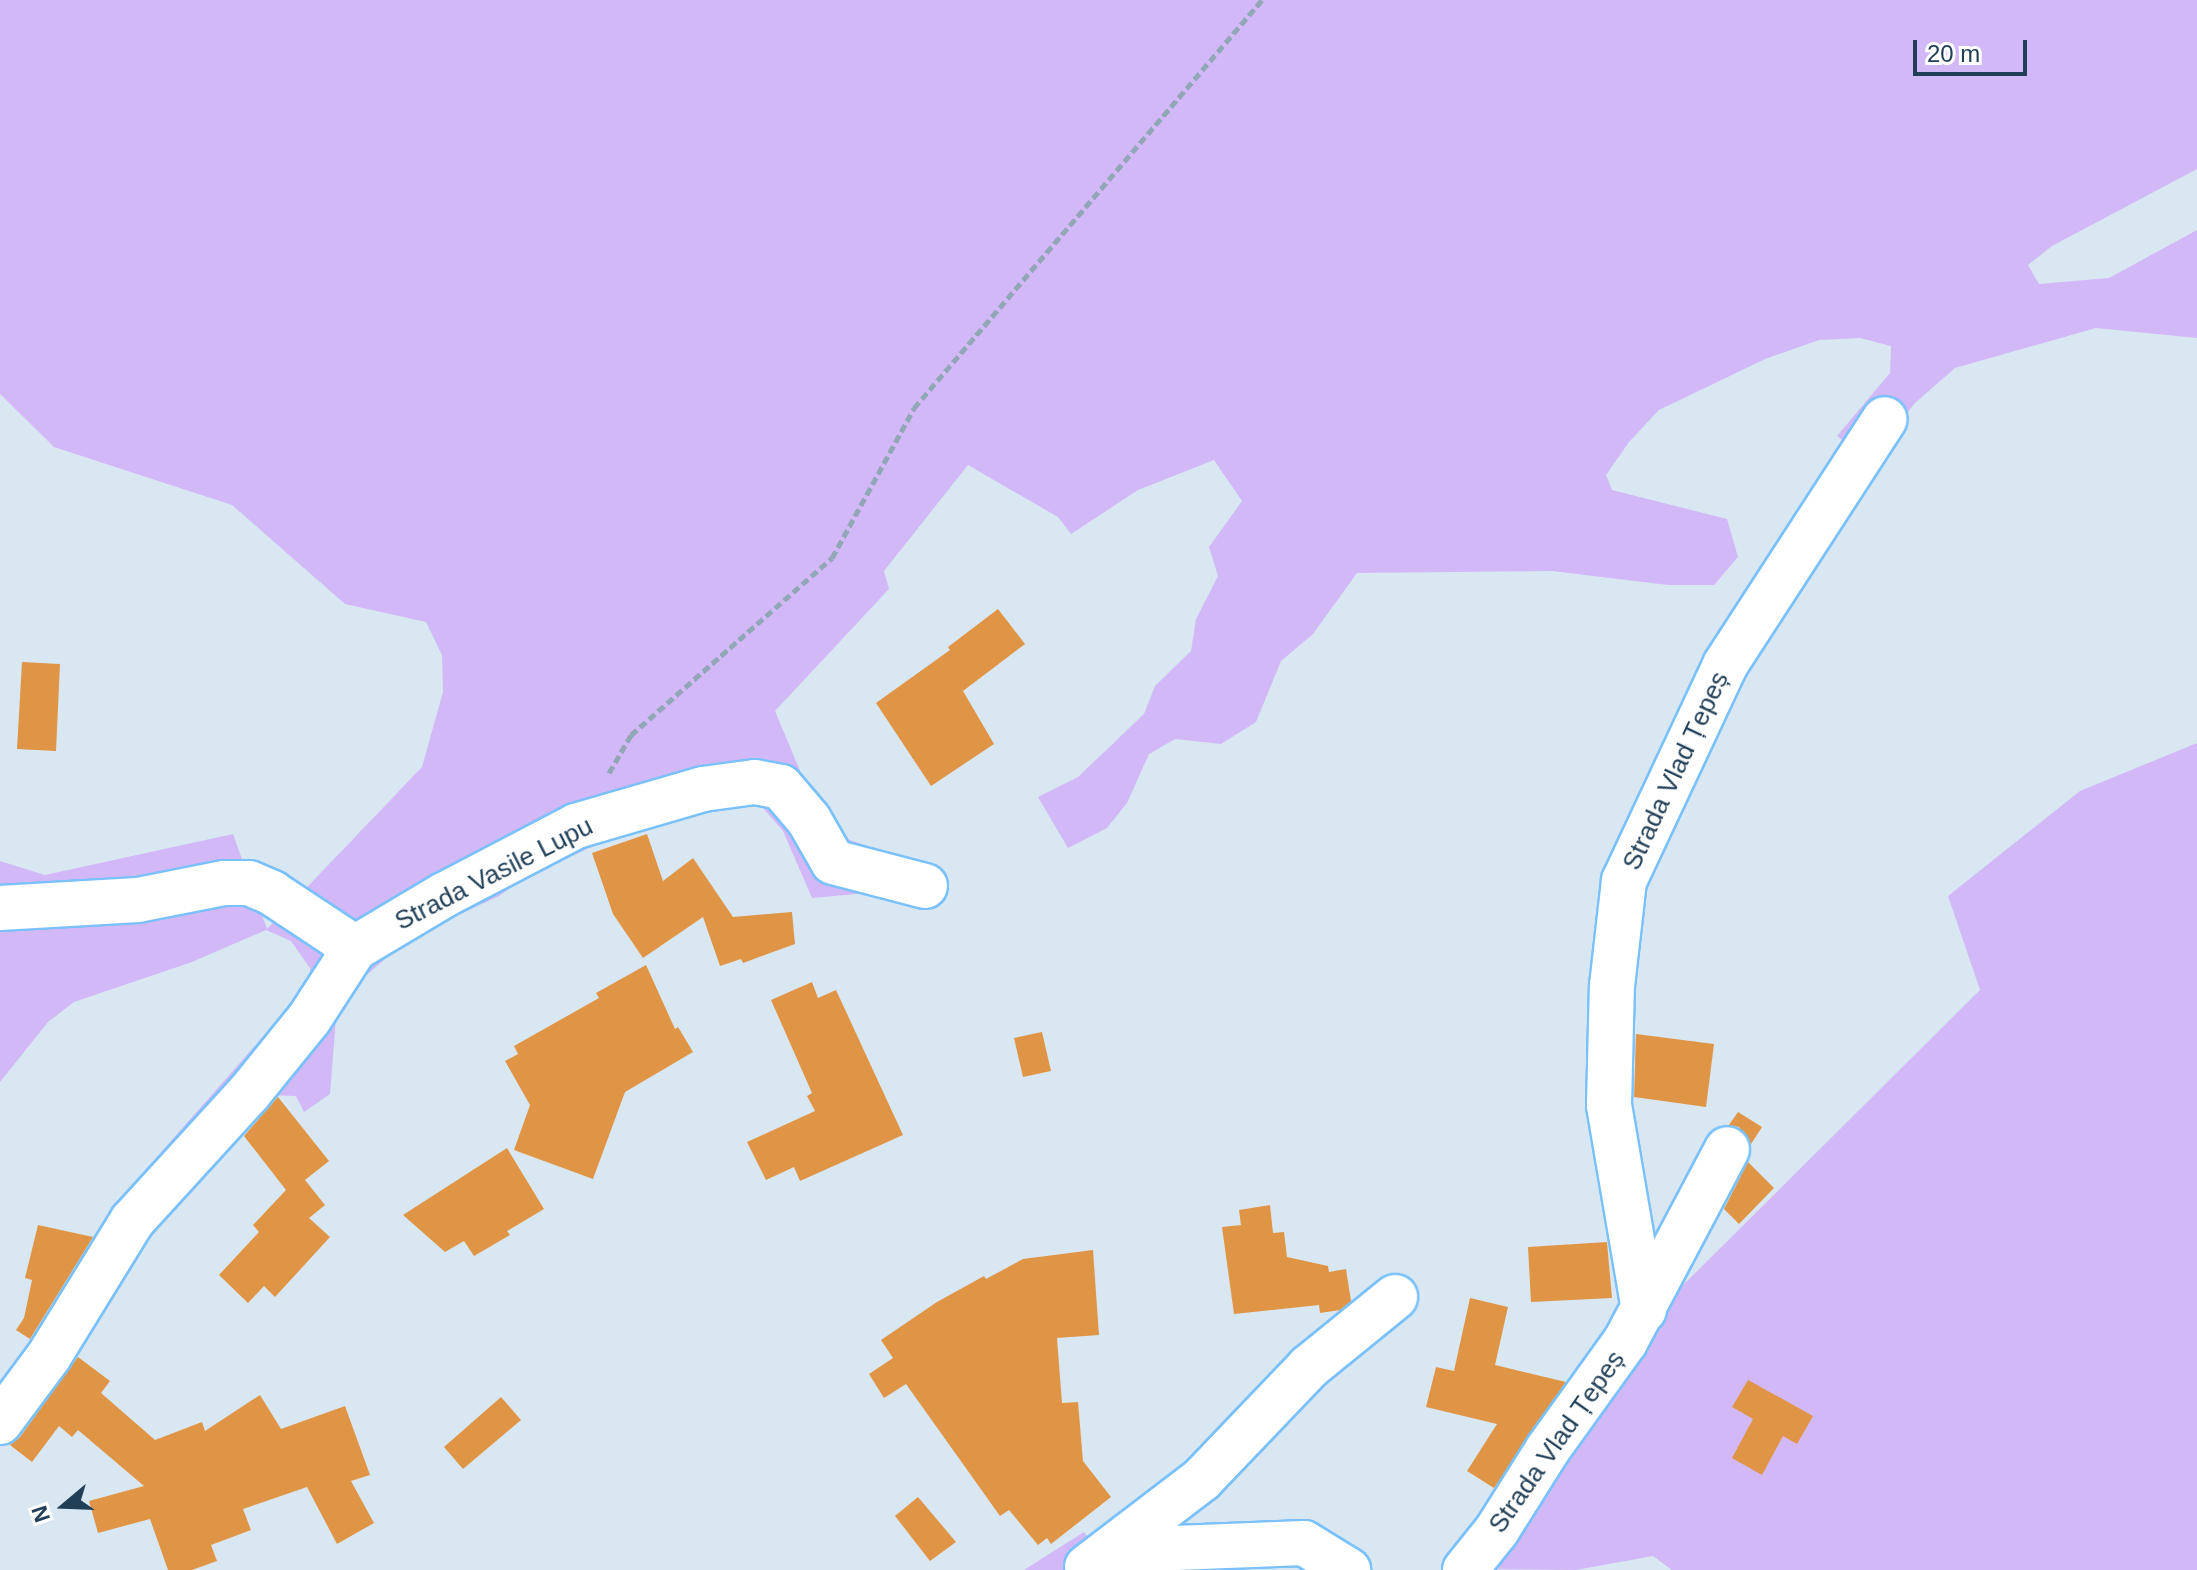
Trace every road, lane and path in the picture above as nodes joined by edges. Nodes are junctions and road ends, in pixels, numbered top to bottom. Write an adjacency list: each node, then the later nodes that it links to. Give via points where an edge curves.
1 (1262, 0): 3 (path, via 914,408 832,558 631,735)
2 (1885, 419): 9 (street, Strada Vlad Țepeș, via 1725,665 1624,881 1612,986 1609,1105)
3 (608, 774)
4 (925, 886): 6 (street, Strada Vasile Lupu, via 833,862 809,820 781,787 755,782 703,789 576,826)
5 (0, 908): 6 (street, via 138,900 249,883)
6 (355, 948): 10 (street, Strada Vasile Lupu, via 309,1019 259,1081 132,1221 49,1356)
7 (1727, 1149): 9 (street, Strada Vlad Țepeș)
8 (1395, 1297): 11 (street, via 1309,1367 1202,1479)
9 (1644, 1310): 13 (street, Strada Vlad Țepeș)
10 (0, 1422)
11 (1083, 1568): 12 (street, via 1175,1548 1304,1543)
12 (1348, 1570)
13 (1465, 1570)

